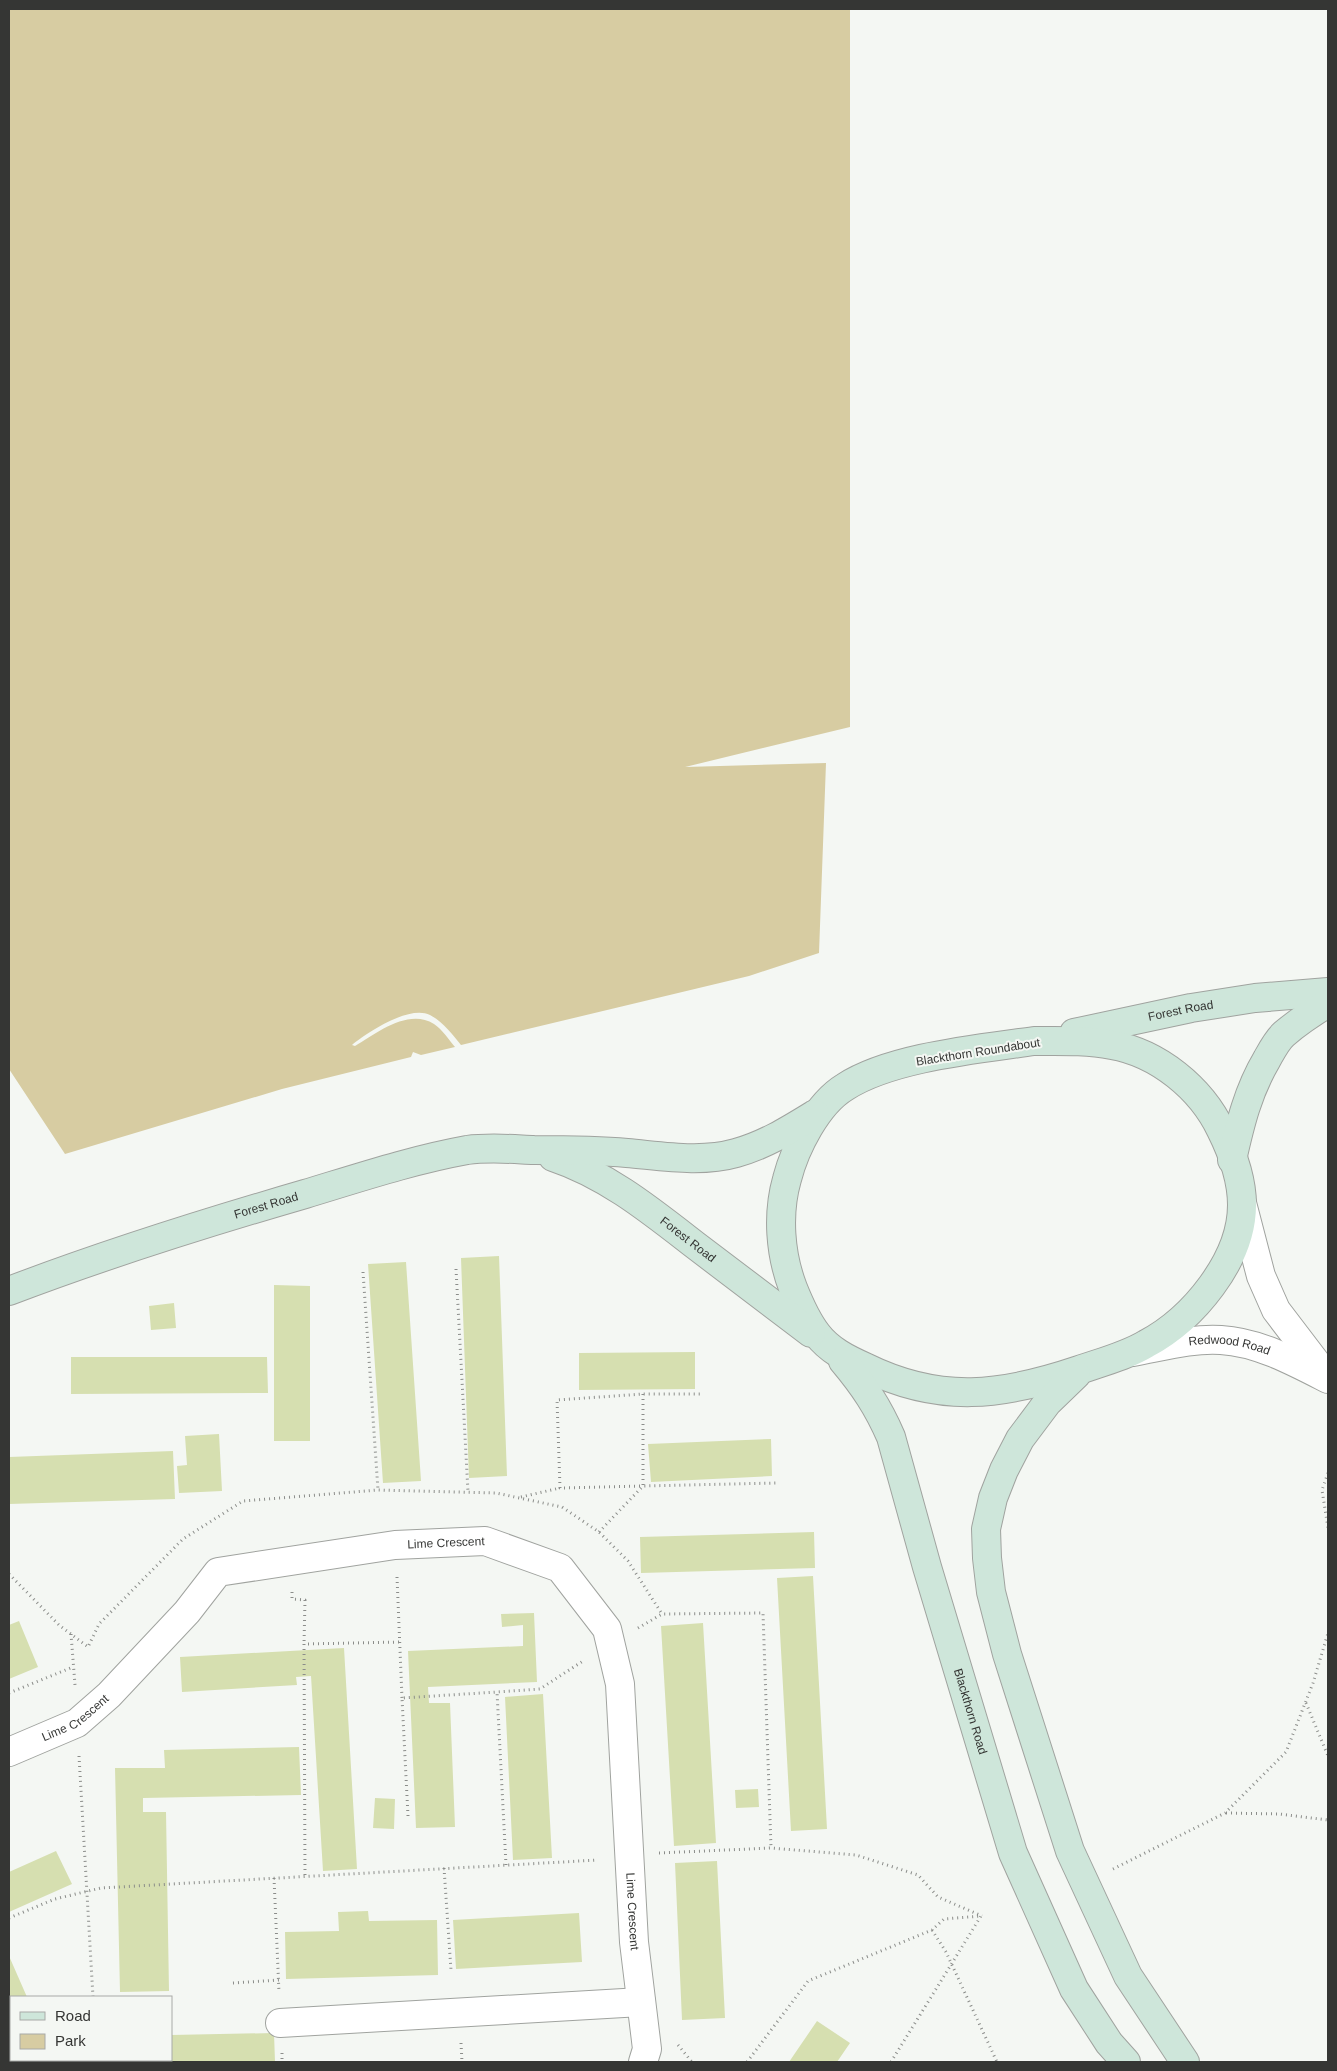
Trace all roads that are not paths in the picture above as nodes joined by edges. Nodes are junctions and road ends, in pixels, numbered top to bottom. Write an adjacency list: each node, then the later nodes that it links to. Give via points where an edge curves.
1 (1328, 992): 3 (street, Forest Road, via 1218,1004)
2 (1328, 1003): 6 (street, via 1283,1035 1270,1053 1246,1102)
3 (1034, 1041): 4 (street, Blackthorn Roundabout, via 931,1058 870,1073 841,1088); 6 (street, Blackthorn Roundabout, via 1115,1045 1168,1069 1190,1084 1212,1112)
4 (820, 1111): 5 (street, Forest Road, via 779,1136 734,1154 680,1158 595,1150); 9 (street, Blackthorn Roundabout, via 791,1162 784,1189 782,1247 788,1276 799,1303 817,1334)
5 (531, 1150): 8 (street, Forest Road, via 485,1148 388,1169 183,1231); 9 (street, Forest Road, via 579,1166 610,1183)
6 (1232, 1160): 7 (street, Blackthorn Roundabout)
7 (1242, 1203): 10 (street, Blackthorn Roundabout, via 1240,1228 1231,1251 1203,1297 1189,1314 1167,1331); 12 (street, Redwood Road, via 1261,1276 1276,1310)
8 (9, 1291)
9 (834, 1351): 11 (street, Blackthorn Roundabout, via 884,1377 931,1390 977,1392 1024,1387); 16 (street, Blackthorn Road, via 869,1393 891,1437 1013,1854 1074,1989)
10 (1125, 1354): 11 (street, Blackthorn Roundabout); 12 (street, Redwood Road, via 1194,1341 1221,1340 1273,1352)
11 (1083, 1369): 18 (street, via 1047,1403 1020,1439 1004,1470 986,1528 991,1592 1007,1654 1070,1851 1128,1976)
12 (1328, 1379)
13 (9, 1752): 14 (street, Lime Crescent, via 77,1723 109,1695 188,1612 218,1572 395,1545 486,1541 560,1568 607,1628 620,1684 634,1942)
14 (641, 2002): 15 (street); 17 (street, Lime Crescent, via 647,2049)
15 (280, 2022)
16 (1118, 2056)
17 (643, 2062)
18 (1185, 2062)

